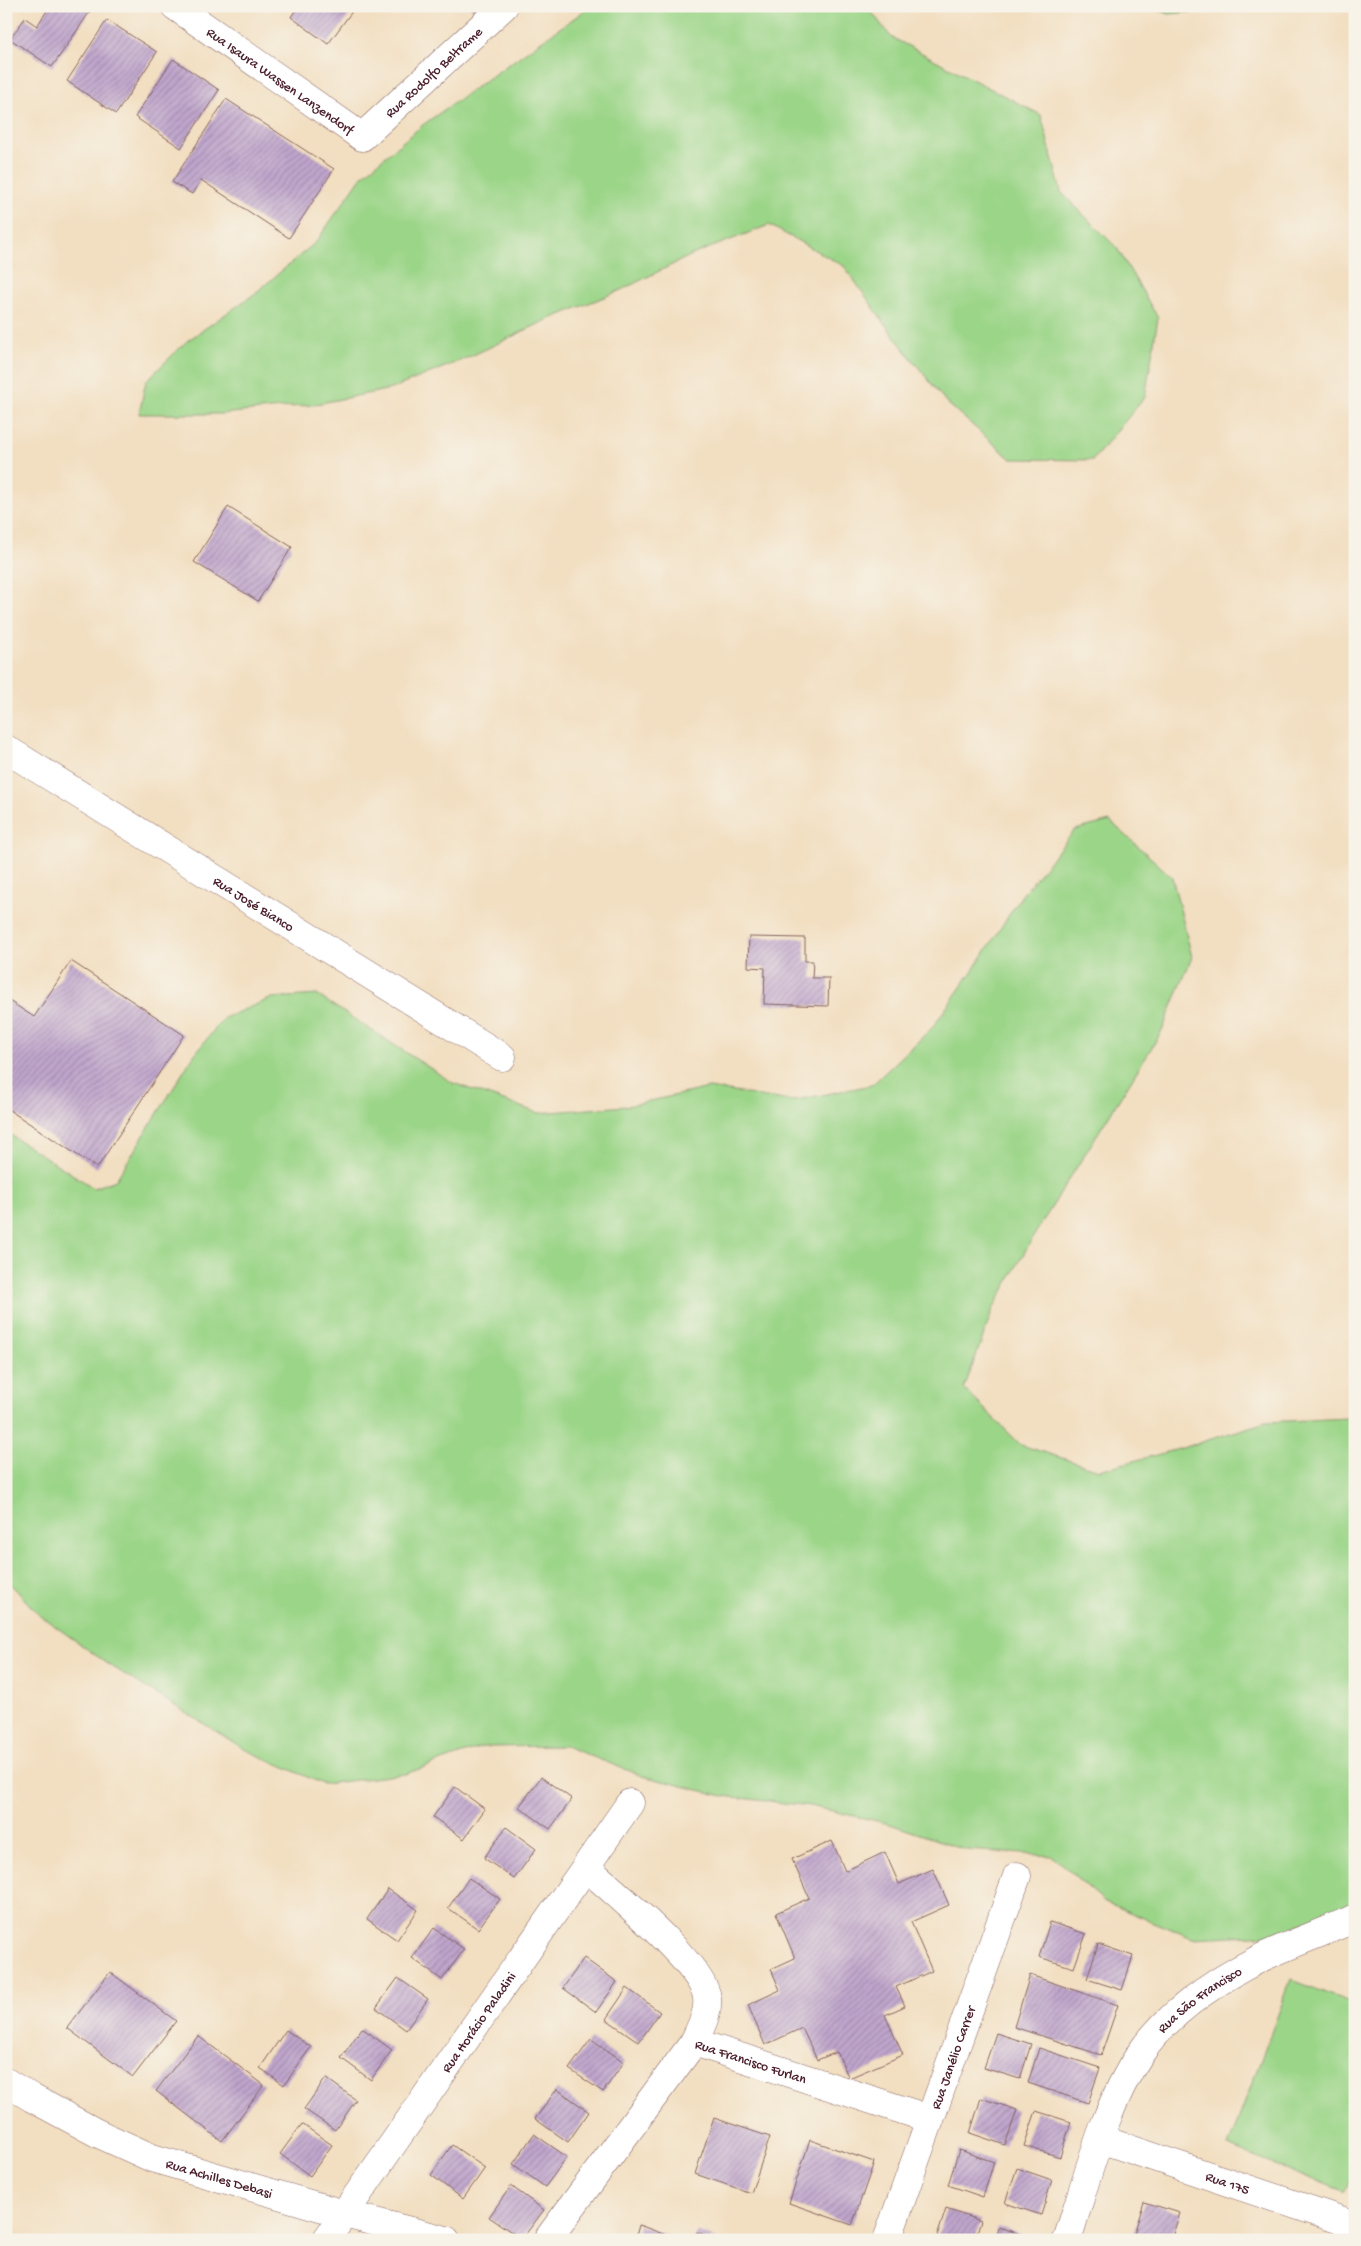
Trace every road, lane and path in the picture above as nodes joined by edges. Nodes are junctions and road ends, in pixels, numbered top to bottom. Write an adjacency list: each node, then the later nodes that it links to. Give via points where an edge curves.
1 (175, 6): 3 (street, Rua Isaura Wassen Lanzendorf)
2 (504, 6): 3 (street, Rua Rodolfo Beltrame)
3 (362, 137)
4 (6, 749): 5 (street, Rua José Bianco)
5 (502, 1057)
6 (630, 1803): 7 (street, Rua Horácio Paladini)
7 (586, 1867): 10 (street, via 685,1959 702,1981 707,1998 705,2018); 14 (street, Rua Horácio Paladini)
8 (1017, 1876): 12 (street, Rua Janélio Carrer)
9 (1355, 1918): 13 (street, Rua São Francisco, via 1258,1960 1193,1999 1140,2053 1122,2085)
10 (694, 2042): 12 (street, Rua Francisco Furlan); 18 (street, Rua Francisco Furlan)
11 (6, 2082): 14 (street, Rua Achilles Debasi, via 97,2133 152,2158)
12 (930, 2119): 19 (street, Rua Janélio Carrer)
13 (1100, 2139): 15 (street, Rua 175); 20 (street, Rua São Francisco)
14 (344, 2214): 16 (street, Rua Horácio Paladini); 17 (street, Rua Achilles Debasi)
15 (1355, 2225)
16 (326, 2240)
17 (446, 2240)
18 (547, 2240)
19 (887, 2240)
20 (1067, 2240)

